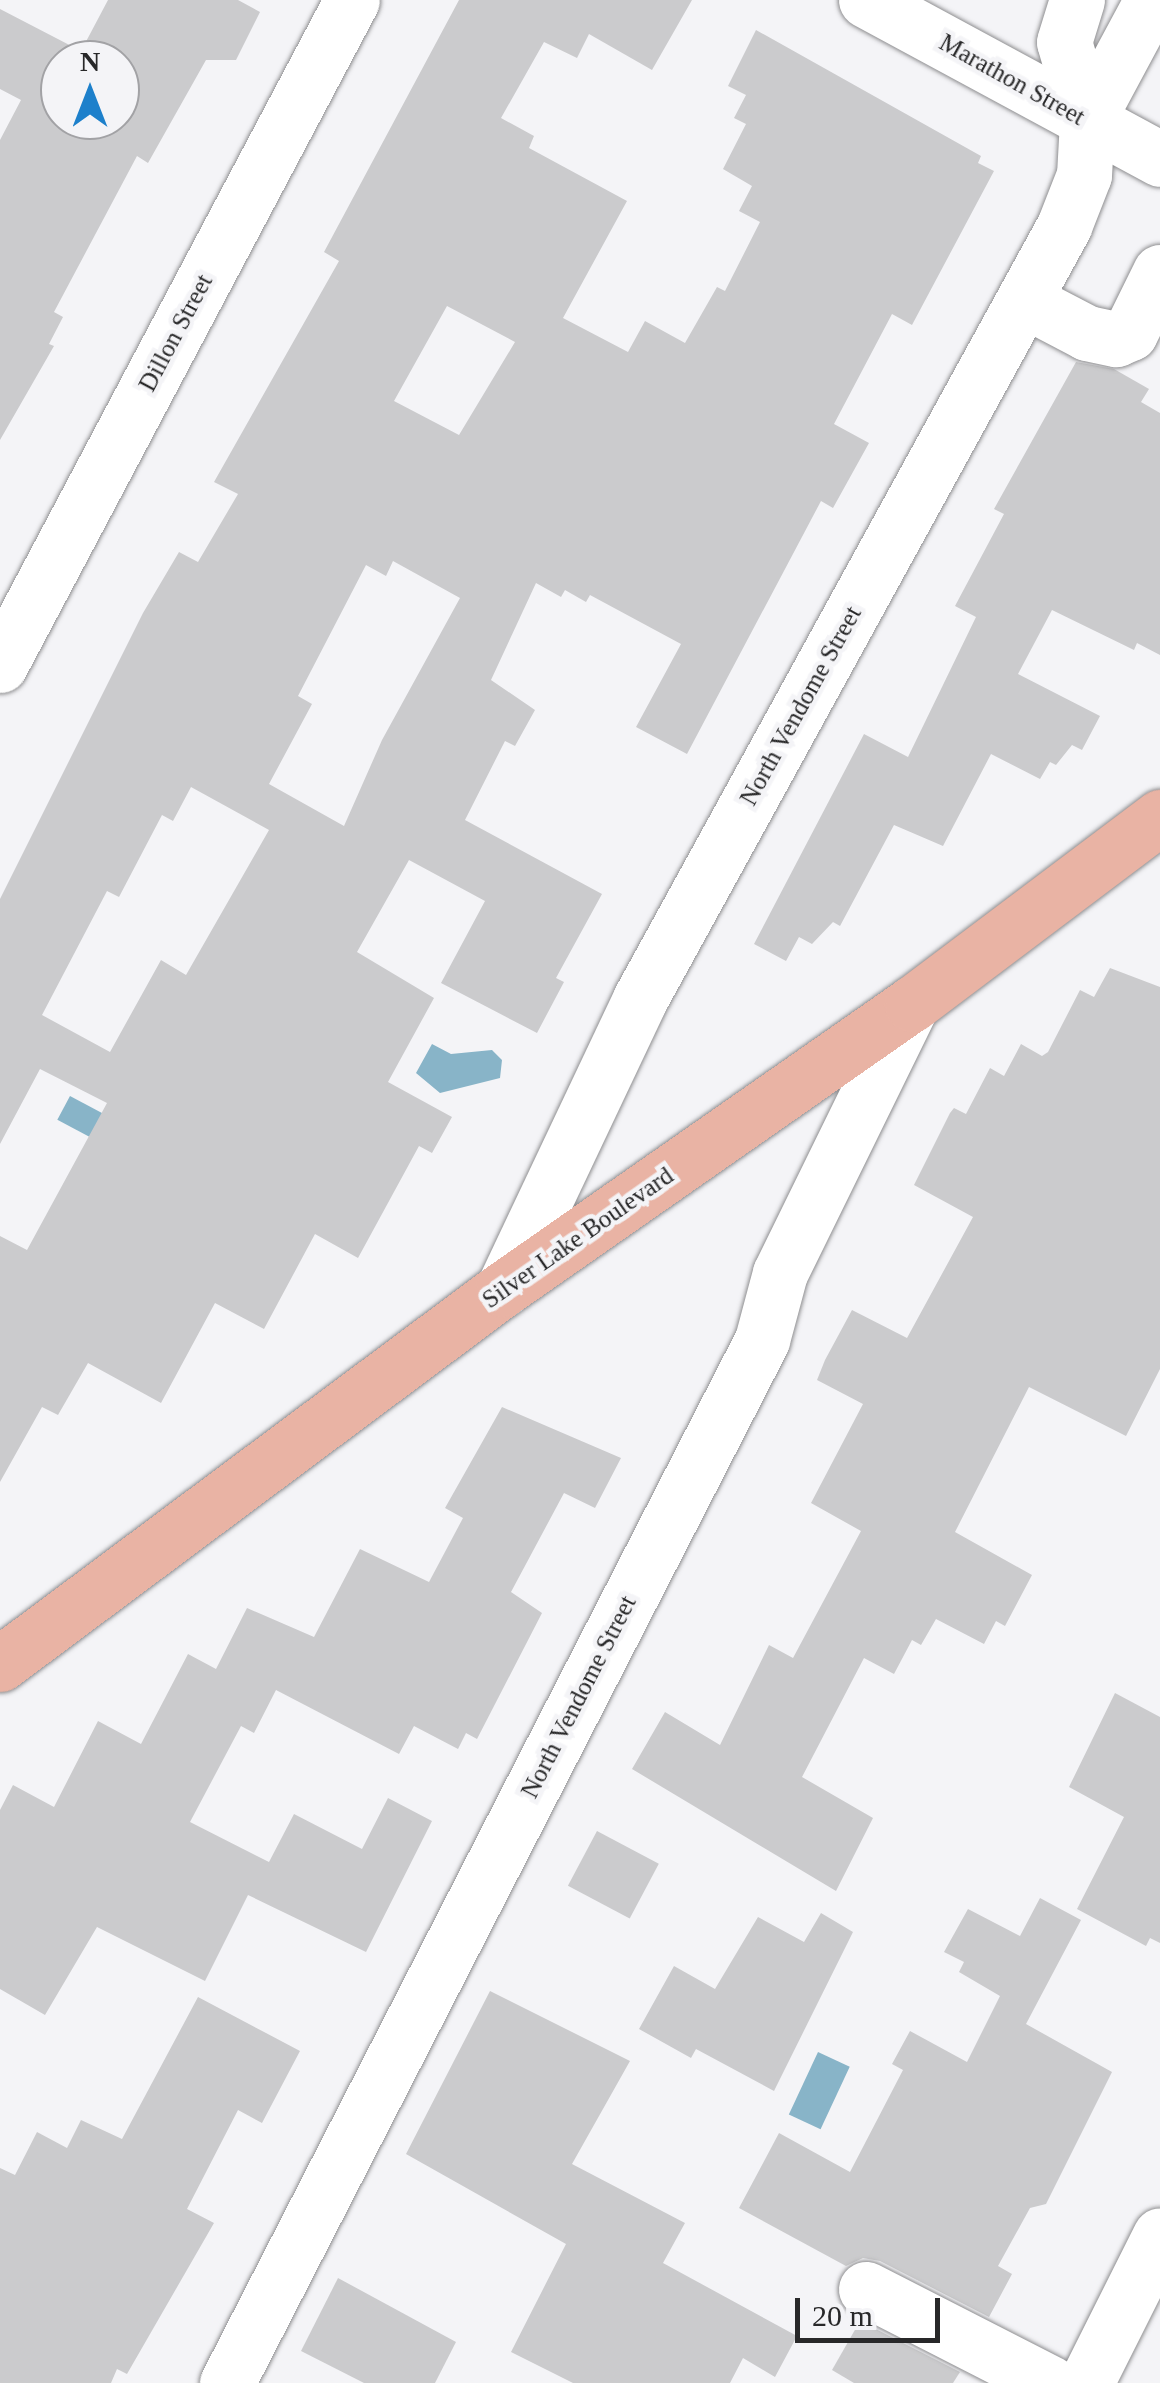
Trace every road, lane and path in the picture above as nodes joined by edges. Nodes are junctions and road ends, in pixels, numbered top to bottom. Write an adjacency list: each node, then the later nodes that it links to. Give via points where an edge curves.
1 (352, 0): 9 (street, Dillon Street)
2 (866, 0): 5 (street, Marathon Street)
3 (1077, 0): 5 (street, North Vendome Street, via 1064,42)
4 (1152, 0): 5 (street, North Vendome Street)
5 (1087, 121): 6 (street, Marathon Street); 8 (street, North Vendome Street, via 1084,174)
6 (1160, 159)
7 (1160, 272): 8 (street, via 1130,333 1116,339 1087,333)
8 (1024, 300): 12 (street, North Vendome Street, via 640,999)
9 (0, 666)
10 (1160, 817): 11 (main road, Silver Lake Boulevard)
11 (912, 1004): 12 (main road, Silver Lake Boulevard); 16 (street, North Vendome Street, via 780,1273 762,1340)
12 (503, 1289): 13 (main road, Silver Lake Boulevard)
13 (0, 1664)
14 (1160, 2235): 18 (street)
15 (866, 2289): 17 (street)
16 (227, 2383)
17 (1050, 2383)
18 (1086, 2383)

